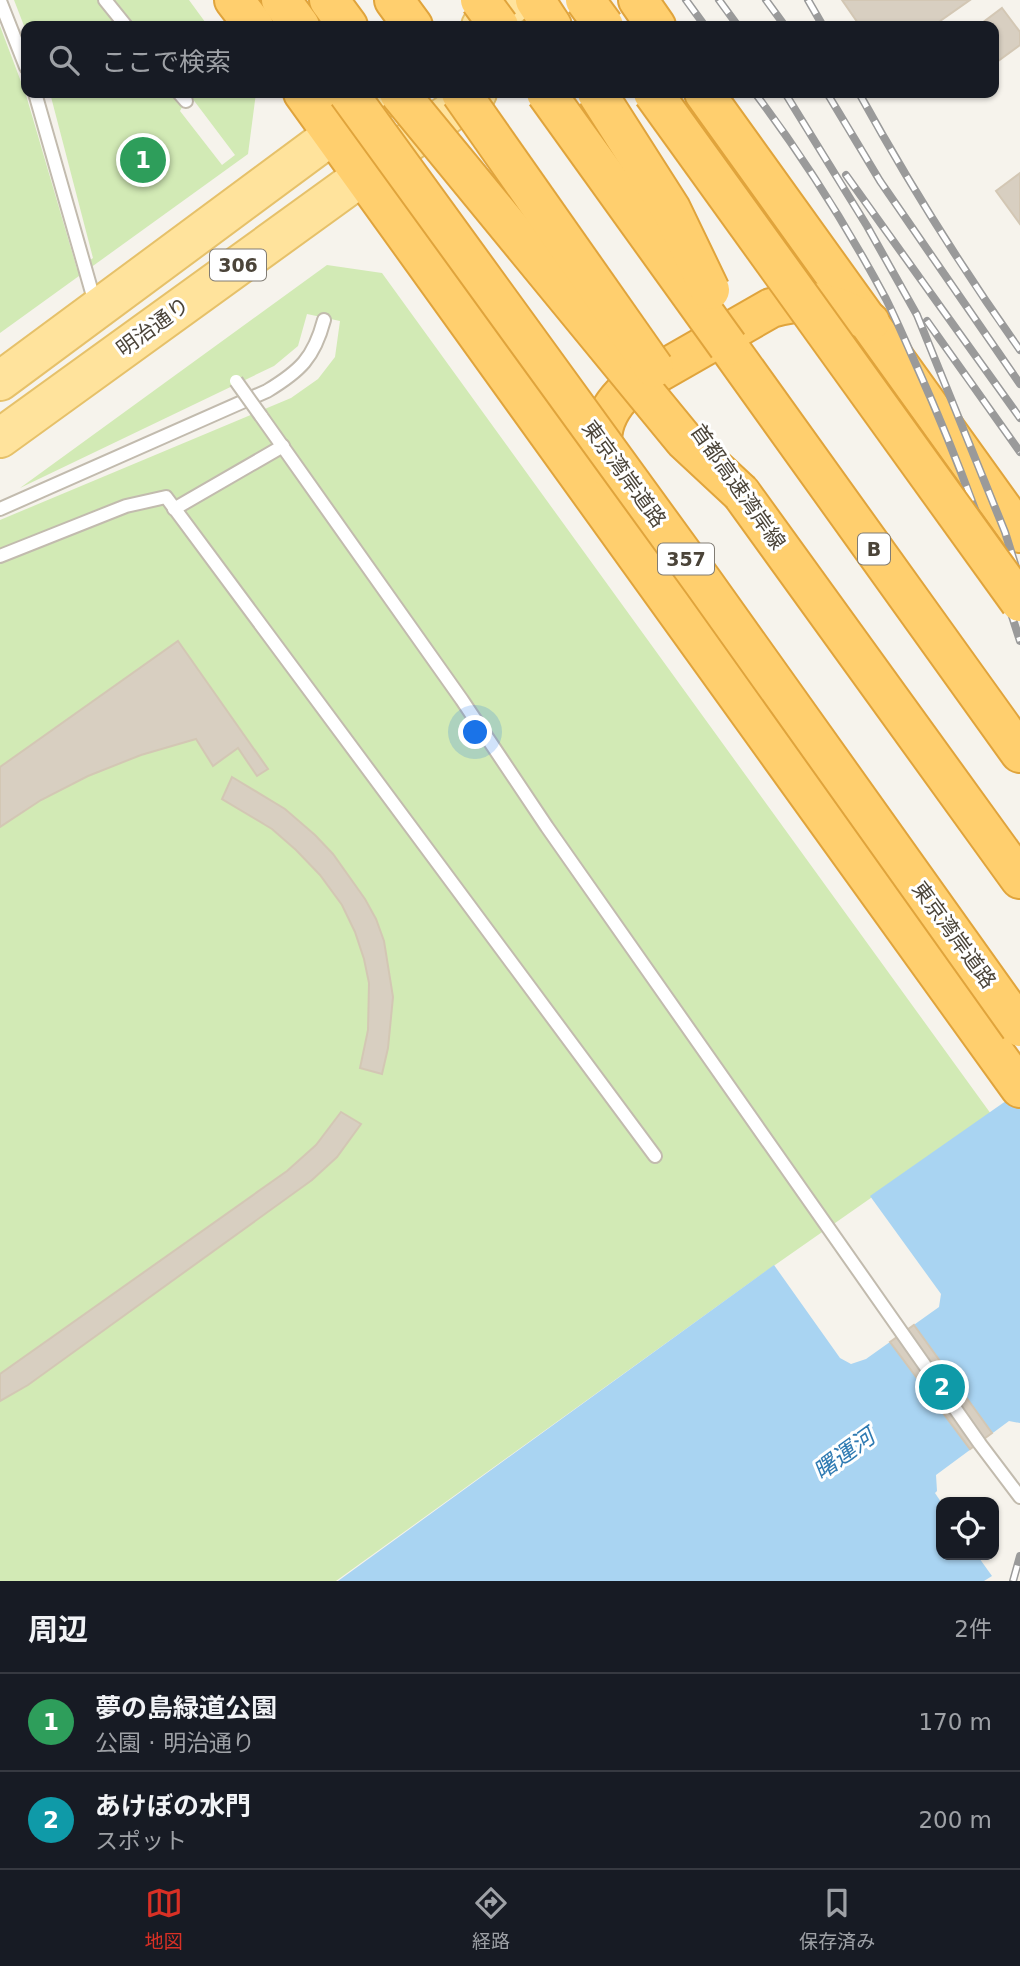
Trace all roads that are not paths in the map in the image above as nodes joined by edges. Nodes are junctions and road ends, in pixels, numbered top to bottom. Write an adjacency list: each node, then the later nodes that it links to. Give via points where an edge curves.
1 (106, 0): 13 (lane)
2 (234, 0): 14 (highway)
3 (281, 0): 15 (highway)
4 (329, 0): 16 (highway)
5 (394, 0): 17 (highway)
6 (480, 0): 19 (highway, bridge)
7 (518, 0): 18 (main road)
8 (534, 0): 20 (highway)
9 (585, 0): 22 (highway, bridge)
10 (605, 0): 21 (main road)
11 (638, 0): 23 (highway)
12 (0, 1): 24 (lane)
13 (122, 21)
14 (250, 21)
15 (296, 21)
16 (344, 21)
17 (409, 21)
18 (488, 21)
19 (495, 21)
20 (549, 21)
21 (575, 21)
22 (600, 21)
23 (653, 21)
24 (21, 54)
25 (36, 98): 38 (lane)
26 (307, 98): 36 (highway, 357)
27 (352, 98): 55 (highway, 東京湾岸道路 / 357, bridge)
28 (382, 98): 36 (main road, 306)
29 (402, 98): 46 (highway, bridge, via 684,440)
30 (464, 98): 46 (highway, 首都高速湾岸線, bridge)
31 (470, 98): 37 (main road, 明治通り / 306)
32 (550, 98): 41 (highway, B, bridge)
33 (600, 98): 41 (highway, bridge, via 671,209 709,287)
34 (657, 98): 51 (highway, bridge)
35 (708, 98): 40 (highway)
36 (332, 134): 37 (highway, 357); 38 (main road, 306)
37 (362, 176): 44 (main road, 明治通り / 306); 52 (highway, 357)
38 (97, 310): 42 (main road, 306)
39 (324, 320): 47 (lane, via 309,358 267,391)
40 (870, 322): 49 (highway); 52 (highway, via 817,301 771,308 614,402 602,434 604,457 680,585)
41 (728, 346): 53 (highway, B)
42 (0, 381)
43 (236, 381): 45 (lane, bridge)
44 (0, 438)
45 (282, 446): 48 (lane); 58 (lane)
46 (741, 493): 54 (highway, 首都高速湾岸線)
47 (0, 509)
48 (174, 509): 50 (lane, via 166,497 126,506); 57 (lane)
49 (1020, 533)
50 (0, 556)
51 (1020, 602)
52 (694, 636): 56 (highway, 357)
53 (1020, 753)
54 (1020, 879)
55 (1020, 1027)
56 (1020, 1088)
57 (655, 1156)
58 (1020, 1497)

